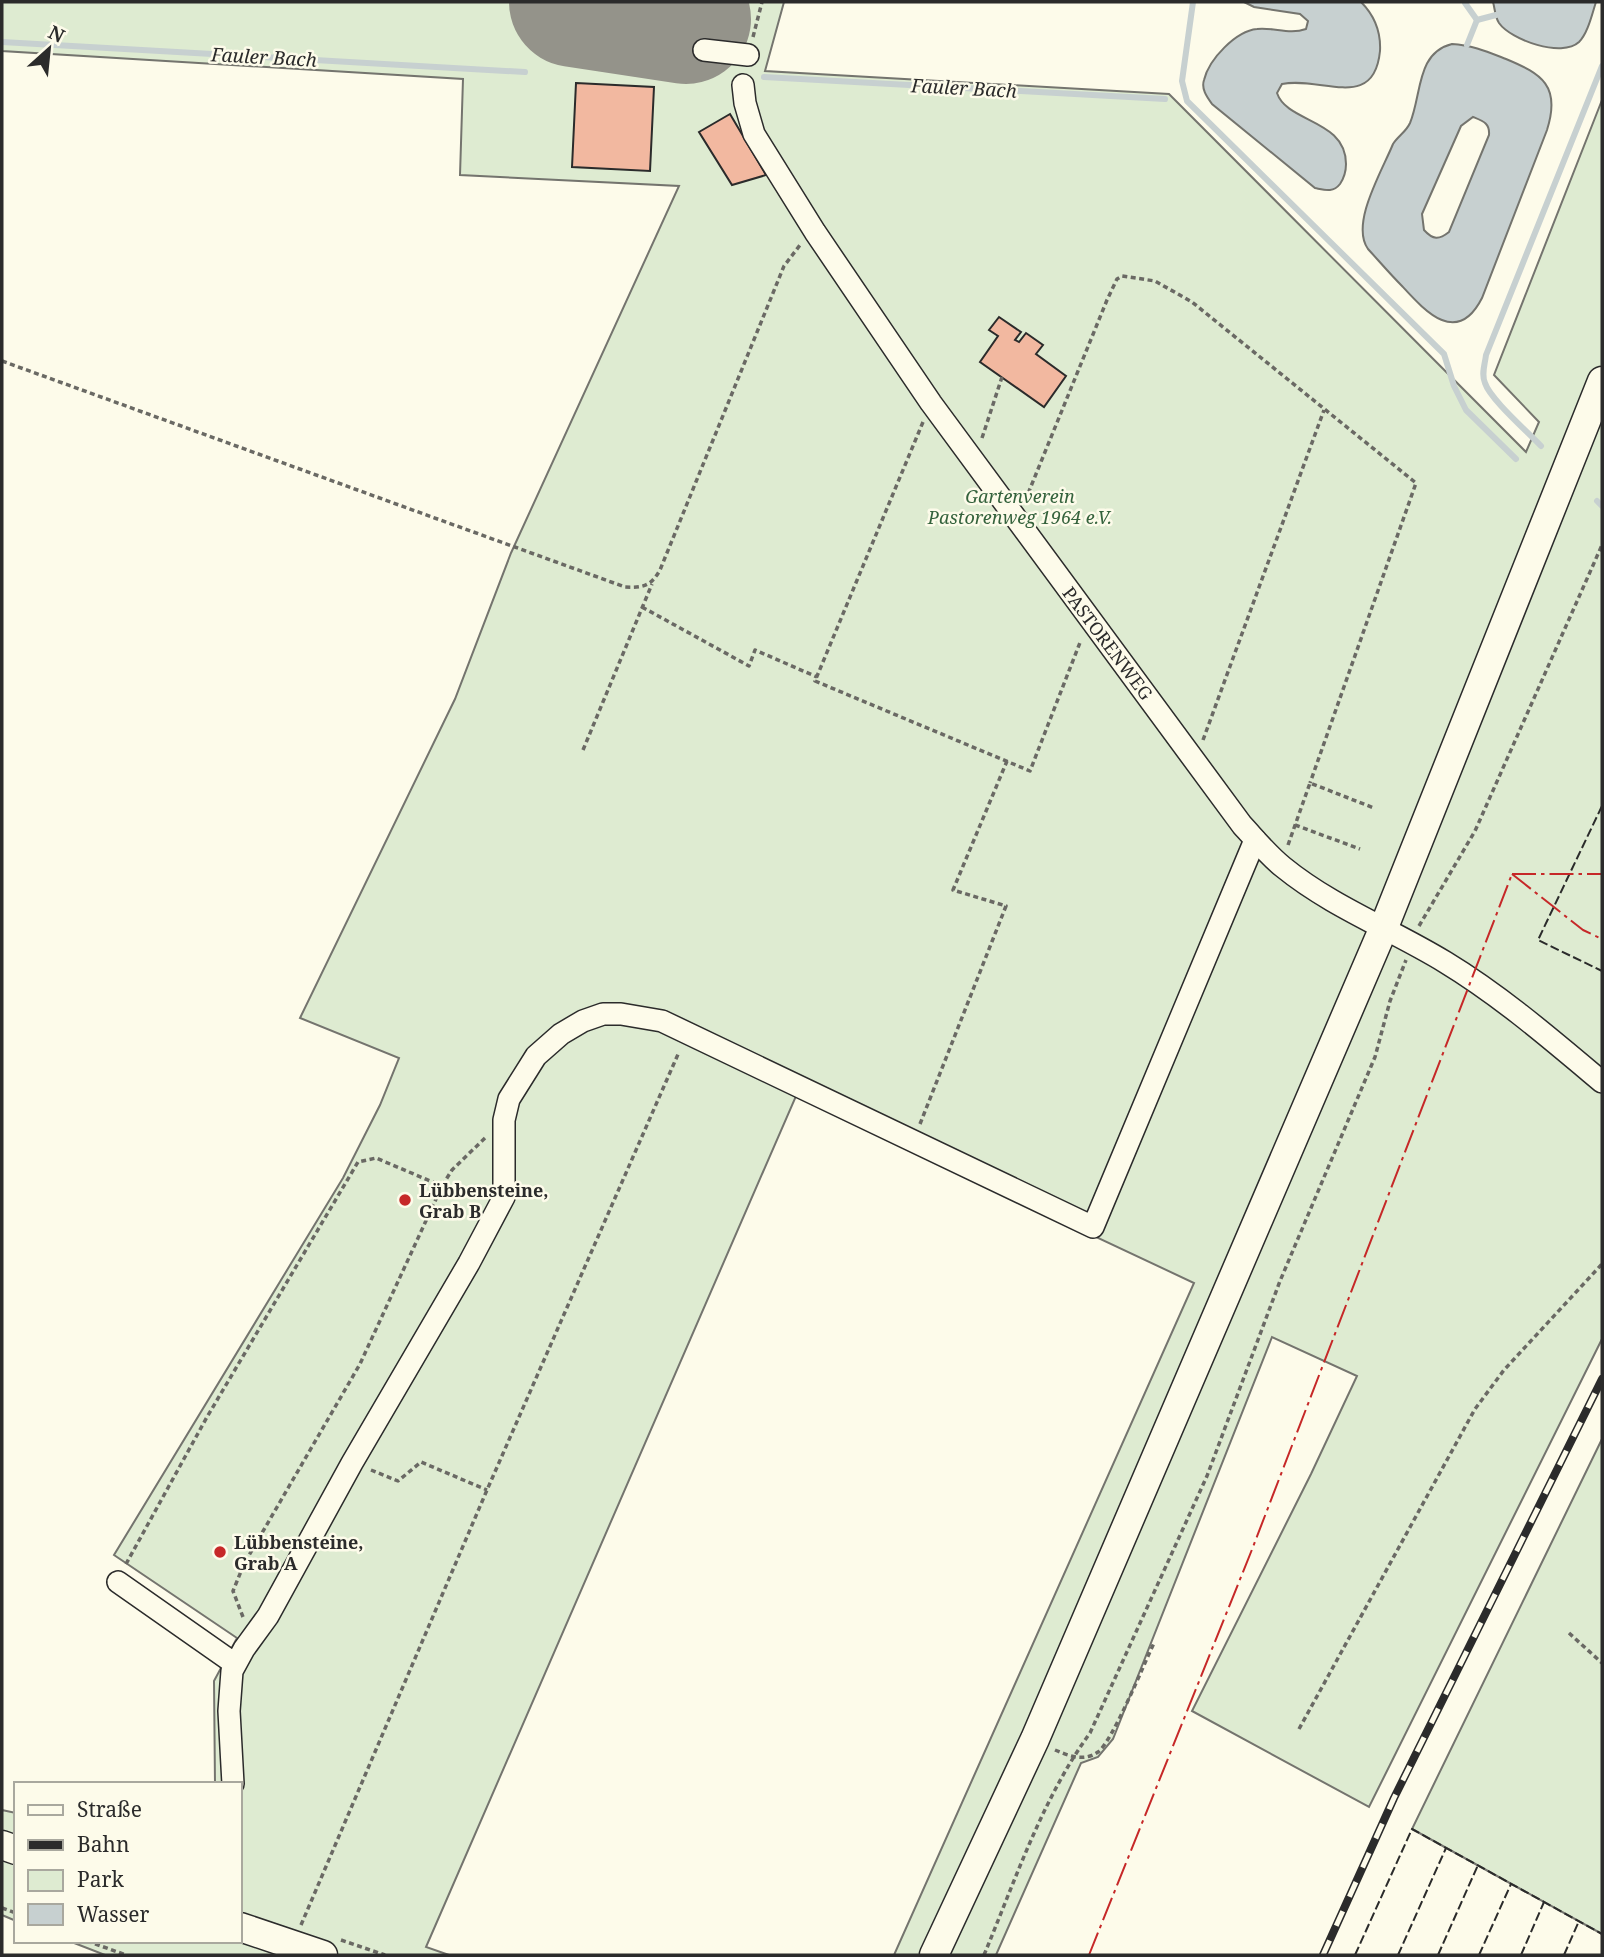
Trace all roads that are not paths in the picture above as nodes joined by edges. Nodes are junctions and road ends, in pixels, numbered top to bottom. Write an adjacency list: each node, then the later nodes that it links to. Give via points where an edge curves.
1 (704, 50): 2 (street)
2 (748, 55)
3 (743, 85): 5 (street, PASTORENWEG, via 754,134 815,233 974,463)
4 (1602, 381): 6 (main road)
5 (1255, 840): 6 (street, PASTORENWEG, via 1281,866 1342,907); 9 (street, via 1093,1227 662,1021 603,1014 561,1034 536,1056 509,1099 504,1120 504,1197 268,1615)
6 (1384, 927): 7 (street, PASTORENWEG, via 1465,975); 13 (main road, via 1035,1739)
7 (1602, 1082)
8 (118, 1582): 9 (street)
9 (235, 1664): 10 (street, via 229,1702)
10 (233, 1782)
11 (242, 1928): 12 (main road)
12 (323, 1955)
13 (934, 1955)

